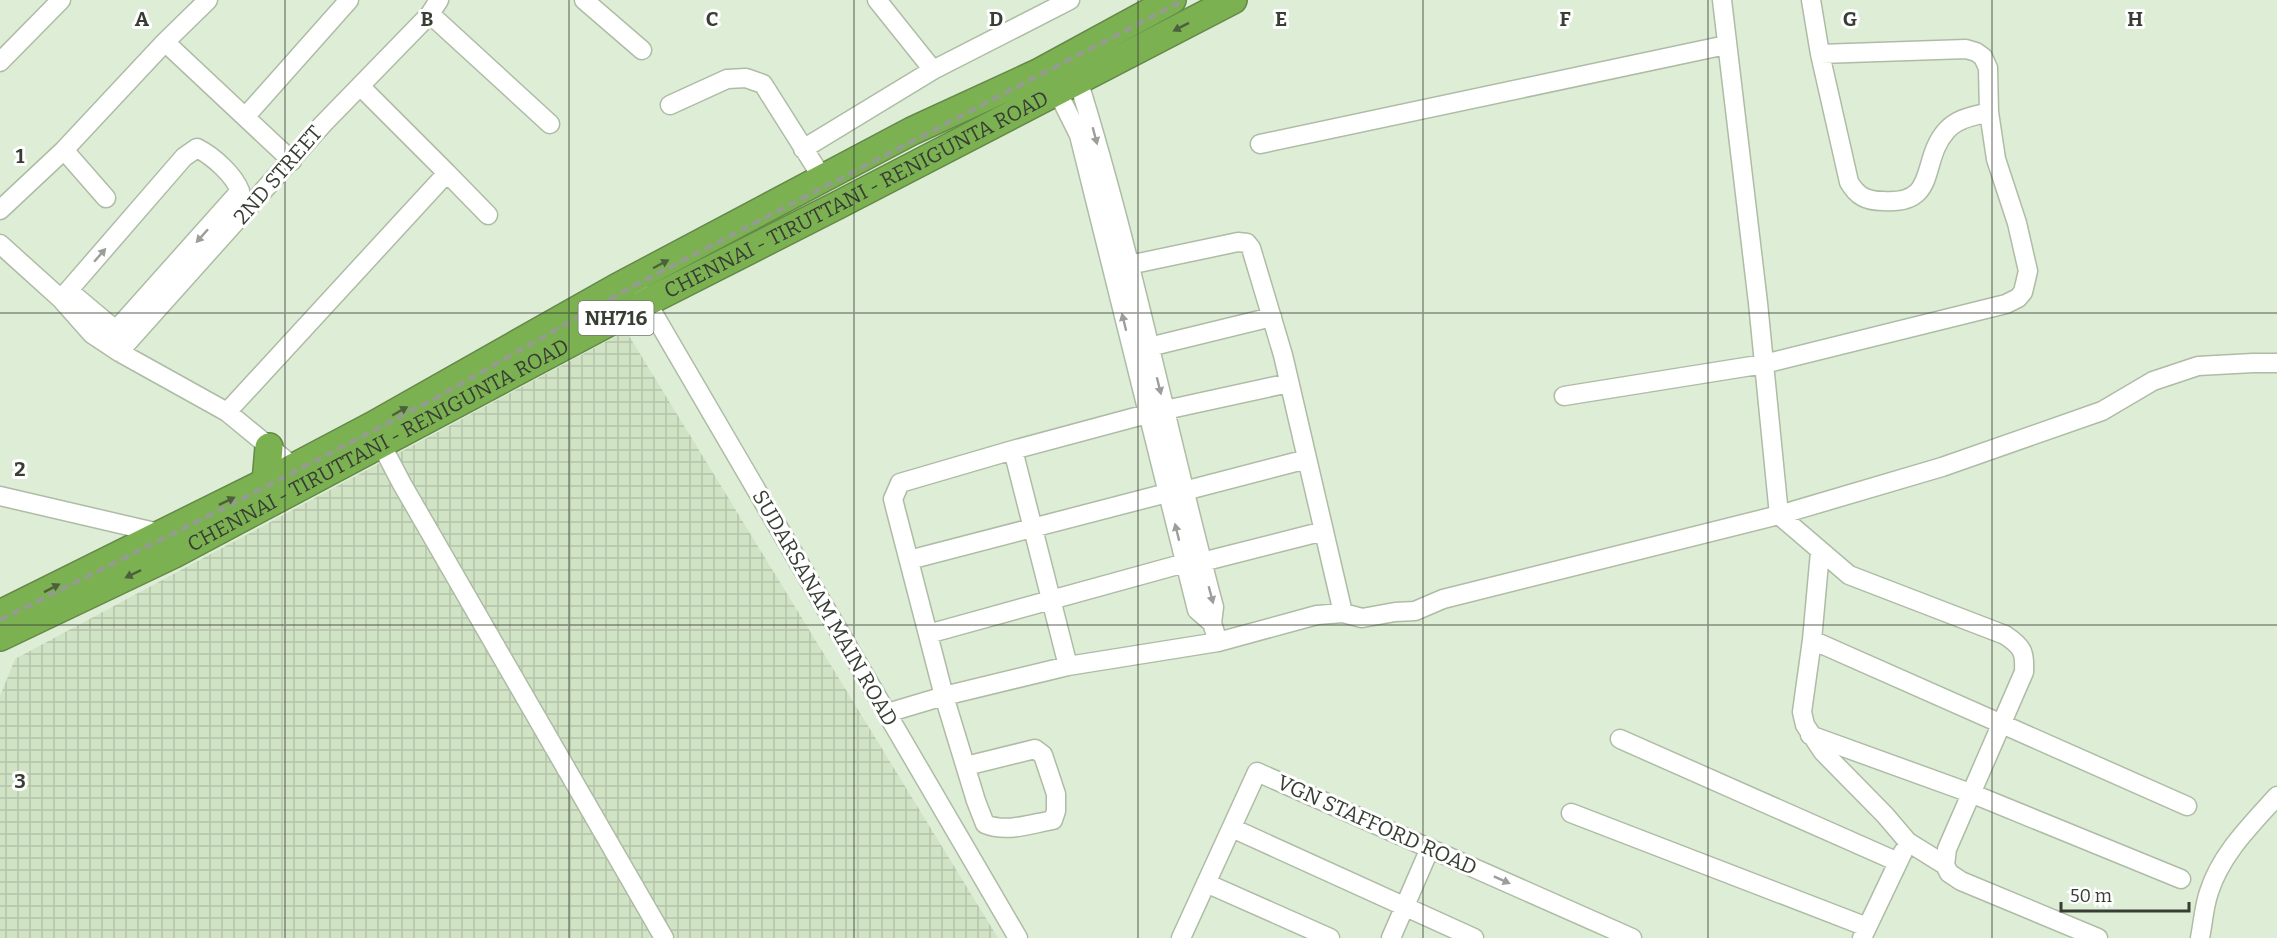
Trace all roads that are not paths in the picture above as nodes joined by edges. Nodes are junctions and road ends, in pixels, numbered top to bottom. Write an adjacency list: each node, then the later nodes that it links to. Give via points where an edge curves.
1 (61, 0): 16 (street)
2 (208, 0): 12 (street)
3 (349, 0): 22 (street)
4 (584, 0): 14 (street)
5 (877, 0): 17 (street)
6 (1070, 0): 17 (street)
7 (1172, 0): 29 (highway, CHENNAI - TIRUTTANI - RENIGUNTA ROAD / NH716, via 1038,73 912,131)
8 (1233, 0): 18 (highway, CHENNAI - TIRUTTANI - RENIGUNTA ROAD / NH716, one-way to 18)
9 (1722, 0): 13 (street)
10 (1811, 0): 15 (street)
11 (435, 7): 19 (street, 2ND STREET); 23 (street)
12 (165, 42): 22 (street); 26 (street)
13 (1726, 45): 24 (street); 43 (street)
14 (642, 50)
15 (1820, 54): 21 (street, via 1966,49 1976,52 1988,68); 21 (street, via 1849,182 1863,198 1895,202 1912,198 1919,193 1947,130 1961,119)
16 (0, 62)
17 (933, 70): 25 (street)
18 (1067, 85): 33 (street, via 1094,131); 38 (highway, CHENNAI - TIRUTTANI - RENIGUNTA ROAD / NH716)
19 (360, 86): 27 (street, 2ND STREET); 28 (street)
20 (670, 105): 25 (street, via 727,79 746,78 763,84)
21 (1989, 112): 43 (street, via 1996,159 2028,271 2018,298)
22 (246, 116): 27 (street)
23 (550, 124)
24 (1260, 144)
25 (803, 149): 29 (street)
26 (64, 150): 30 (street); 31 (street)
27 (292, 161): 40 (street, 2ND STREET)
28 (447, 174): 32 (street); 47 (street)
29 (823, 180): 36 (highway, CHENNAI - TIRUTTANI - RENIGUNTA ROAD / NH716, one-way to 29)
30 (106, 198)
31 (0, 210)
32 (488, 215)
33 (1113, 239): 35 (street); 48 (street, one-way to 33)
34 (0, 244): 37 (street)
35 (1128, 266): 39 (street, via 1247,243); 41 (street)
36 (633, 278): 38 (street, SUDARSANAM MAIN ROAD); 53 (highway, CHENNAI - TIRUTTANI - RENIGUNTA ROAD / NH716, one-way to 36, via 372,426)
37 (65, 295): 40 (street, via 92,334); 40 (street, one-way to 40, via 184,157 197,148 206,153 237,183 240,191)
38 (647, 302): 49 (highway, CHENNAI - TIRUTTANI - RENIGUNTA ROAD / NH716); 73 (street, SUDARSANAM MAIN ROAD)
39 (1272, 317): 41 (street); 44 (street)
40 (122, 341): 47 (street)
41 (1149, 347): 46 (street, one-way to 46)
42 (2277, 363): 57 (street, via 2198,366 2152,381 2102,411 1942,467)
43 (1764, 364): 45 (street); 57 (street)
44 (1289, 382): 46 (street); 52 (street)
45 (1564, 396)
46 (1165, 411): 48 (street); 55 (street)
47 (227, 412): 50 (street)
48 (1147, 414): 51 (street); 55 (street)
49 (381, 444): 53 (highway, CHENNAI - TIRUTTANI - RENIGUNTA ROAD / NH716); 92 (street)
50 (269, 447): 53 (street); 54 (highway)
51 (1013, 450): 58 (street); 62 (street, via 900,483 893,499)
52 (1307, 459): 55 (street); 59 (street)
53 (299, 476): 54 (highway, CHENNAI - TIRUTTANI - RENIGUNTA ROAD / NH716); 60 (highway, CHENNAI - TIRUTTANI - RENIGUNTA ROAD / NH716)
54 (266, 482): 60 (highway, CHENNAI - TIRUTTANI - RENIGUNTA ROAD / NH716, one-way to 54)
55 (1176, 492): 58 (street); 63 (street)
56 (0, 496): 60 (street)
57 (1779, 515): 61 (street); 65 (street, via 1443,599 1414,611 1362,618)
58 (1033, 527): 62 (street); 64 (street)
59 (1324, 531): 63 (street); 65 (street)
60 (166, 544): 66 (highway, CHENNAI - TIRUTTANI - RENIGUNTA ROAD / NH716, one-way to 60); 68 (highway, CHENNAI - TIRUTTANI - RENIGUNTA ROAD / NH716, one-way to 68)
61 (1820, 552): 69 (street); 74 (street, via 1849,575 2016,642 2025,654 2024,672)
62 (909, 560): 67 (street)
63 (1193, 562): 64 (street); 70 (street, via 1214,607 1212,623)
64 (1051, 598): 67 (street); 71 (street)
65 (1343, 613): 70 (street, via 1317,615)
66 (0, 614)
67 (928, 634): 72 (street)
68 (0, 637)
69 (1812, 640): 74 (street); 75 (street, via 1802,712)
70 (1218, 642): 71 (street)
71 (1068, 666): 72 (street)
72 (944, 696): 73 (street); 77 (street)
73 (887, 713): 93 (street, SUDARSANAM MAIN ROAD)
74 (2002, 725): 78 (street); 80 (street)
75 (1810, 735): 78 (street); 83 (street)
76 (1620, 739): 85 (street)
77 (966, 766): 77 (street, via 985,824 1009,828 1053,820 1056,794 1043,755 1035,749)
78 (1973, 794): 86 (street, via 1947,849); 87 (street)
79 (2277, 796): 99 (street, via 2239,838 2218,872 2206,901)
80 (2187, 806)
81 (1571, 813): 90 (street)
82 (1232, 828): 84 (street, VGN STAFFORD ROAD, via 1257,772); 88 (street, VGN STAFFORD ROAD); 89 (street)
83 (1908, 842): 85 (street); 86 (street)
84 (1430, 848): 89 (street); 98 (street, VGN STAFFORD ROAD, one-way to 98)
85 (1898, 862): 90 (street)
86 (1945, 866): 91 (street, via 1961,881)
87 (2181, 879)
88 (1206, 884): 94 (street, VGN STAFFORD ROAD); 95 (street)
89 (1404, 907): 96 (street); 97 (street)
90 (1865, 933)
91 (2091, 936)
92 (664, 938)
93 (1018, 938)
94 (1181, 938)
95 (1330, 938)
96 (1391, 938)
97 (1474, 938)
98 (1632, 938)
99 (2201, 938)

